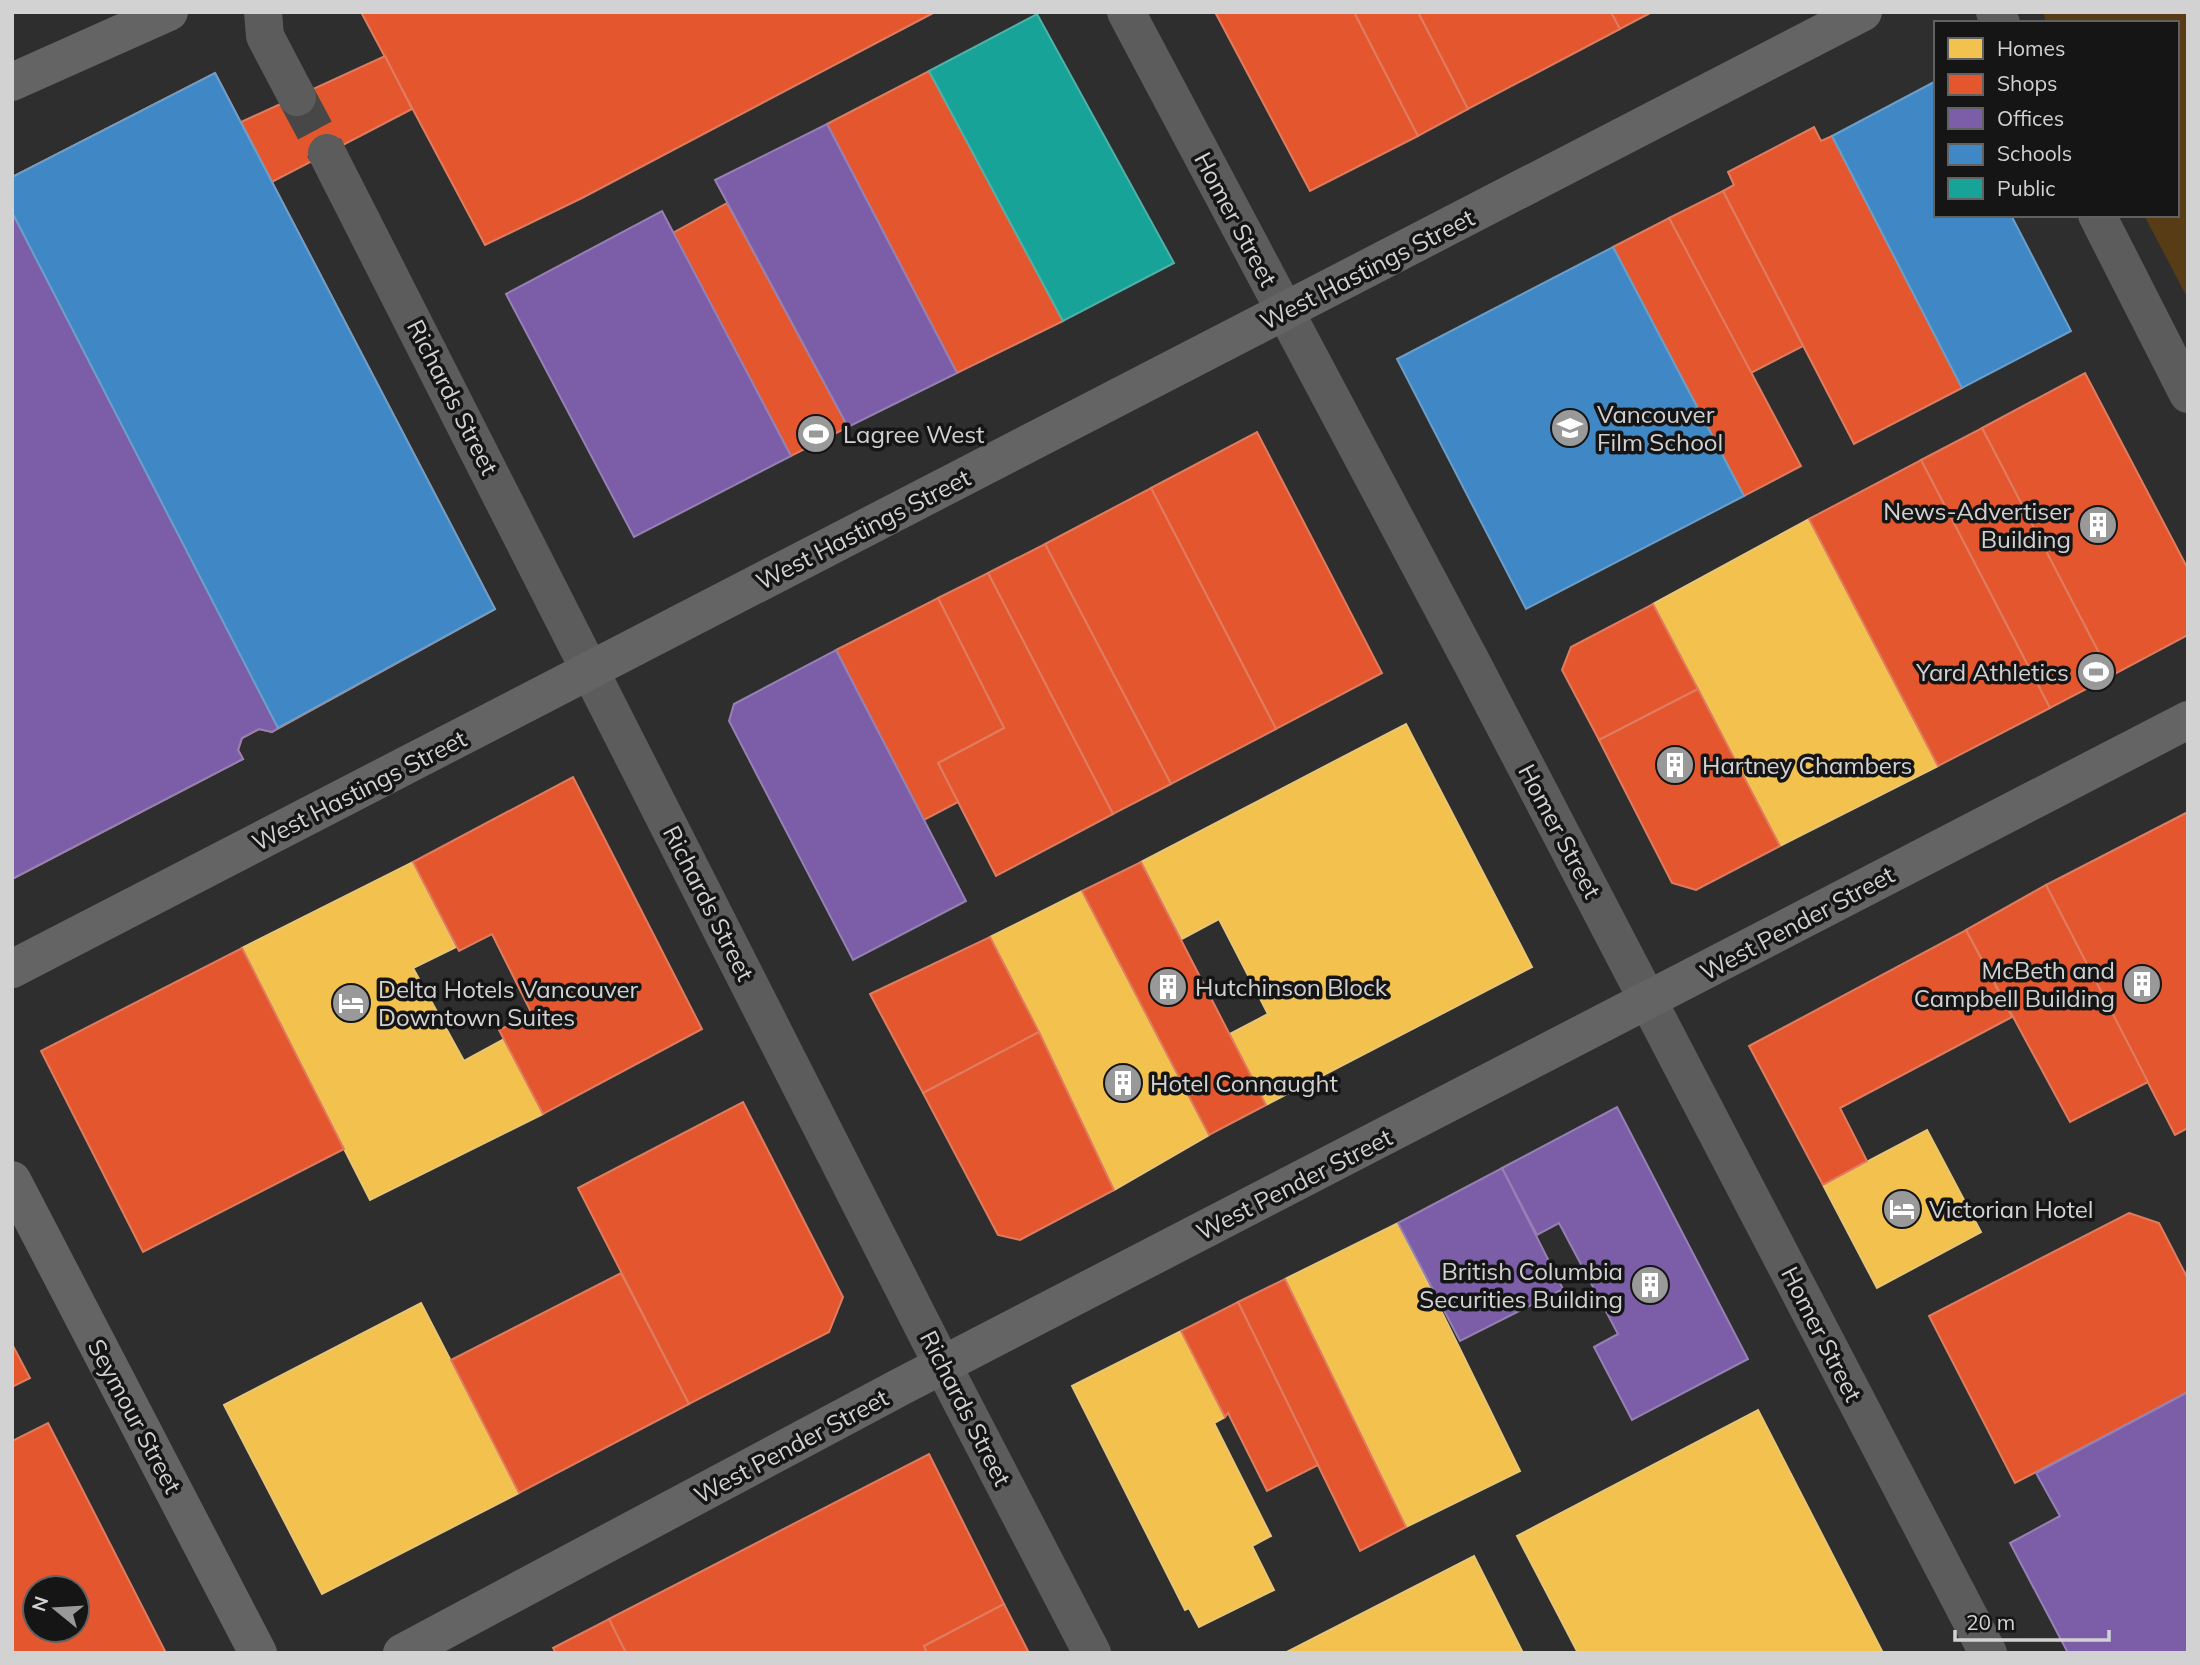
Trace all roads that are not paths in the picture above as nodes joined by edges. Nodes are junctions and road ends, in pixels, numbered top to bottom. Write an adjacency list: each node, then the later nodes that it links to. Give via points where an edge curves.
1 (169, 12): 5 (main road)
2 (263, 12): 6 (street, via 265,36)
3 (1126, 12): 9 (street, Homer Street)
4 (1863, 12): 9 (main road, West Hastings Street)
5 (12, 82)
6 (297, 97)
7 (327, 153): 11 (street, Richards Street)
8 (2098, 217): 10 (street)
9 (1286, 312): 11 (main road, West Hastings Street); 14 (street, Homer Street)
10 (2188, 394)
11 (589, 671): 13 (main road, West Hastings Street); 16 (street, Richards Street)
12 (2188, 720): 14 (main road, West Pender Street)
13 (12, 969)
14 (1650, 1000): 16 (main road, West Pender Street); 20 (street, Homer Street)
15 (12, 1180): 17 (main road, Seymour Street)
16 (943, 1366): 18 (main road, West Pender Street); 19 (street, Richards Street)
17 (258, 1653)
18 (402, 1653)
19 (1093, 1653)
20 (1987, 1653)

